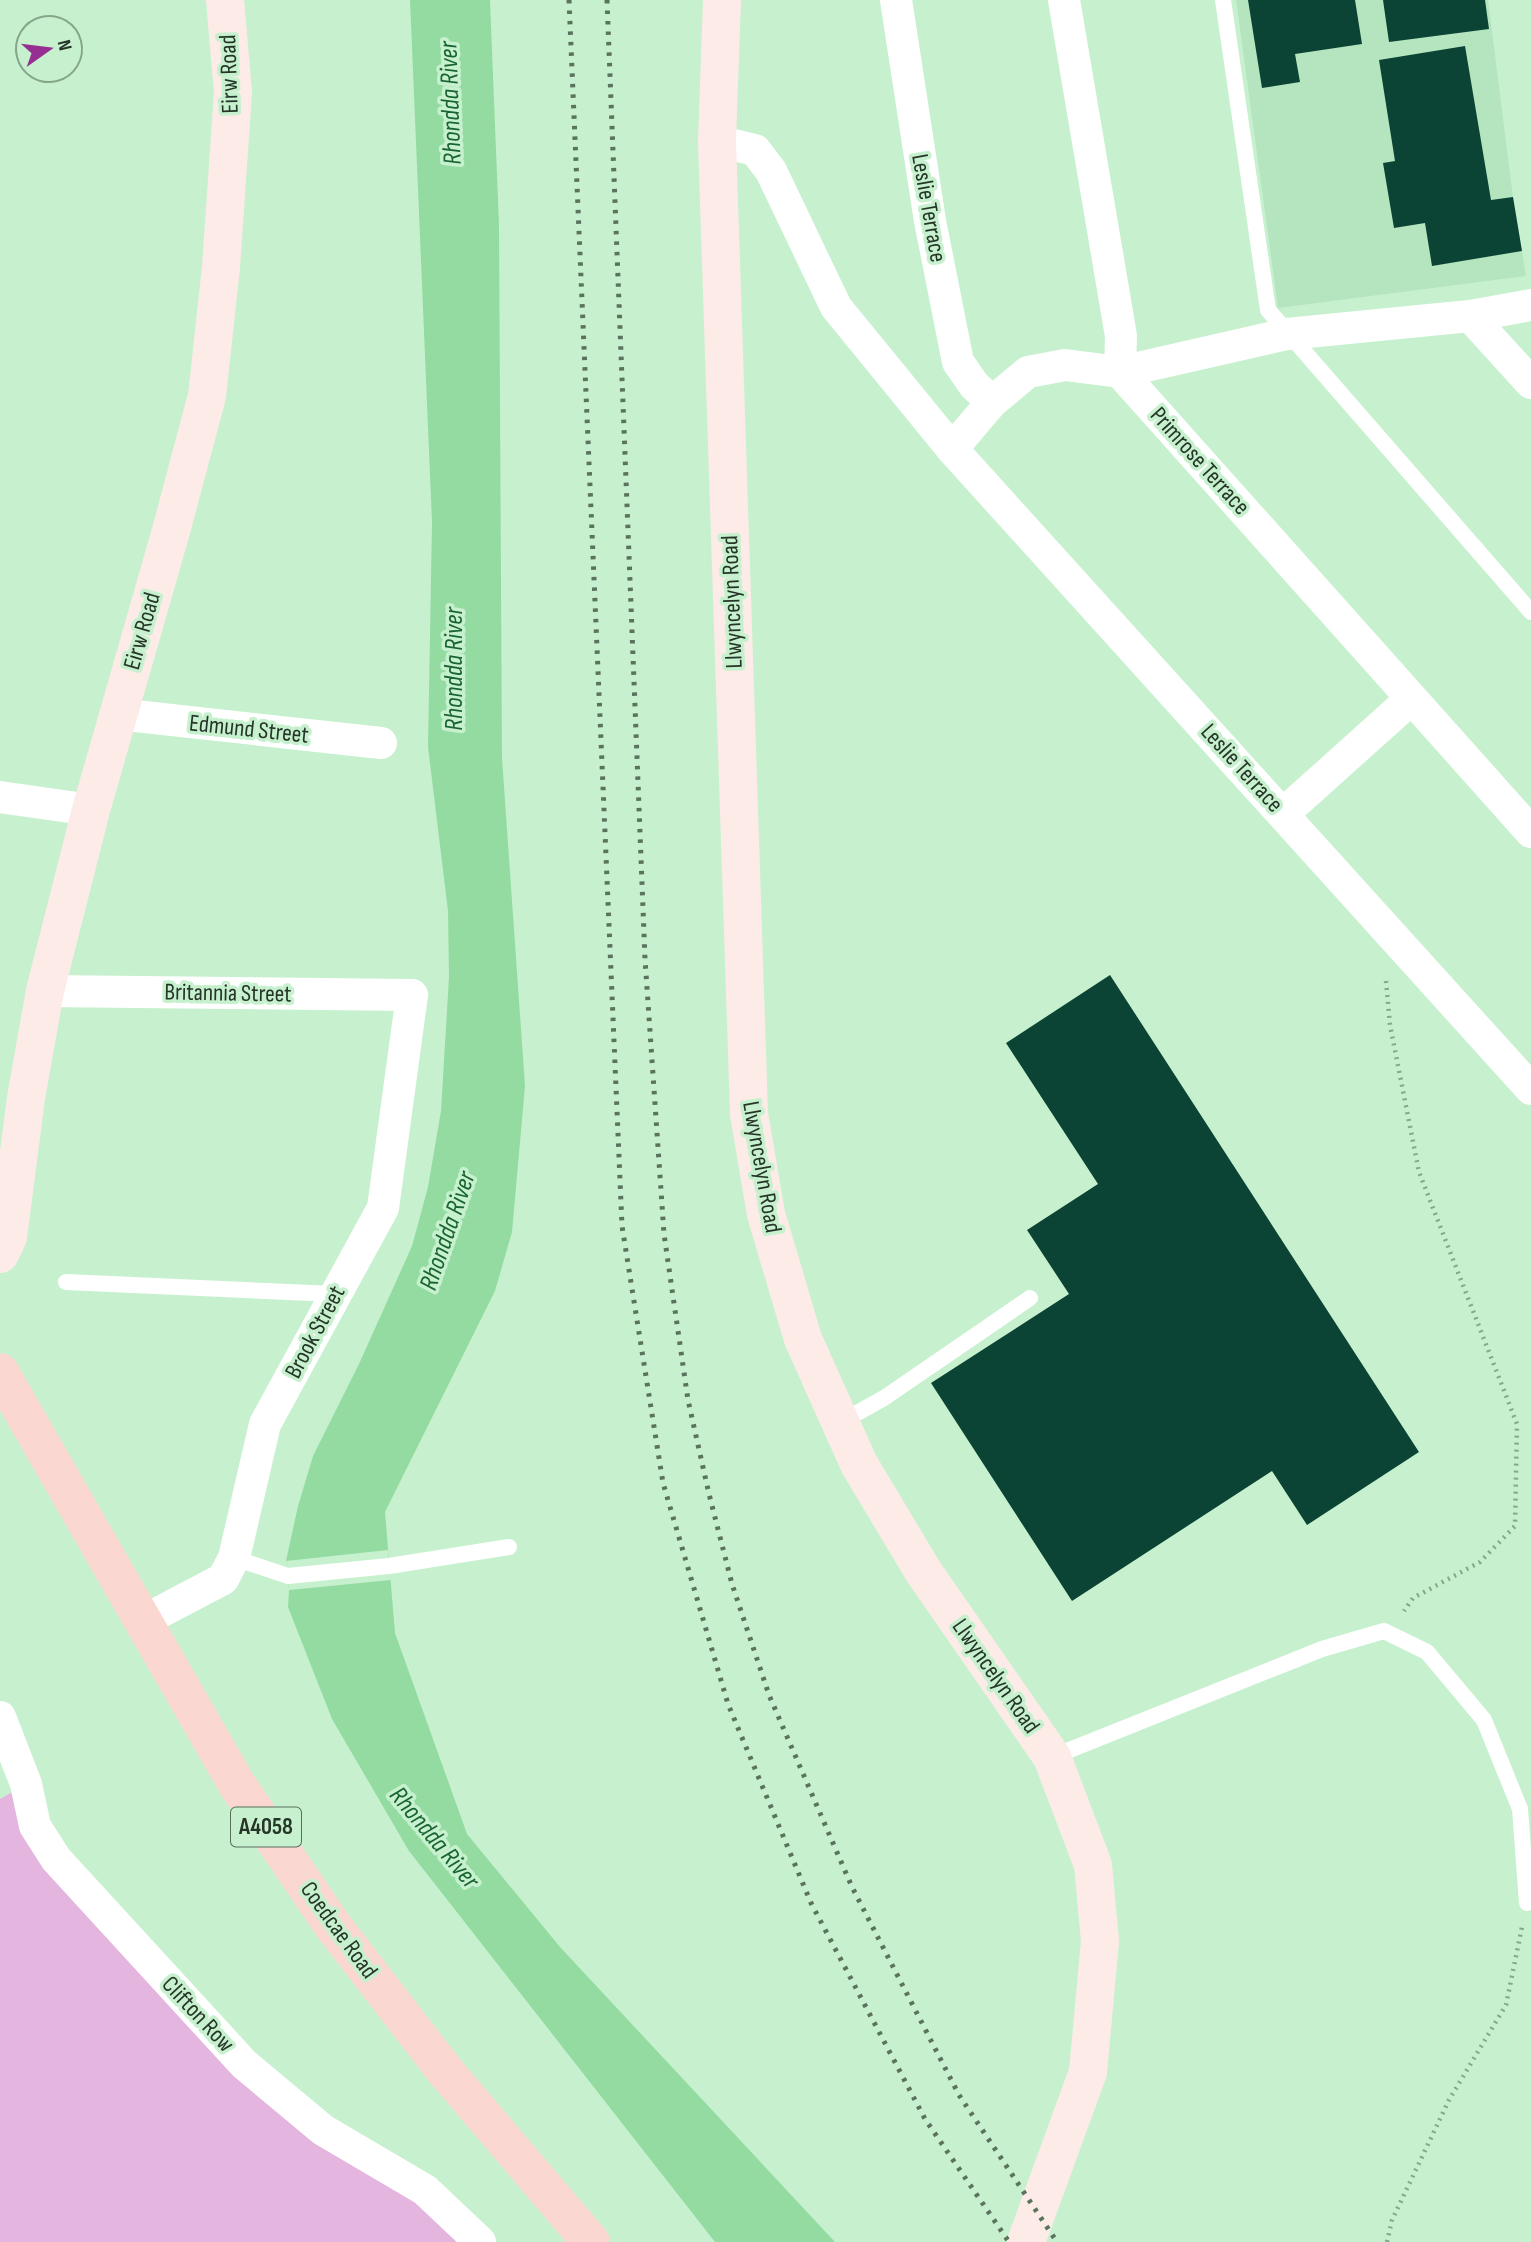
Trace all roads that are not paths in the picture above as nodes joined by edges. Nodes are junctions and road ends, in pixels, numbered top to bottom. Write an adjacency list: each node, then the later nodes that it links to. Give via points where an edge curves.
1 (225, 0): 16 (main road, Eirw Road, via 233,92 207,396)
2 (722, 0): 6 (main road, Llwyncelyn Road)
3 (896, 0): 12 (street, Leslie Terrace, via 930,221 958,362)
4 (1064, 0): 10 (street, via 1121,336)
5 (1223, 0): 9 (lane, via 1268,310)
6 (717, 141): 13 (street, Leslie Terrace, via 755,149 771,171 836,307); 30 (main road, Llwyncelyn Road, via 748,1114 766,1214 803,1339)
7 (1531, 305): 8 (street)
8 (1470, 316): 9 (street); 11 (street)
9 (1287, 334): 10 (street); 14 (lane)
10 (1120, 372): 12 (street, via 1065,365 1028,372); 15 (street, Primrose Terrace)
11 (1531, 383)
12 (992, 402): 13 (street)
13 (952, 449): 20 (street, Leslie Terrace)
14 (1531, 612)
15 (1411, 699): 20 (street); 21 (street, Primrose Terrace)
16 (117, 715): 17 (street, Edmund Street); 19 (main road, Eirw Road)
17 (381, 743)
18 (0, 797): 19 (street)
19 (91, 810): 22 (main road, Eirw Road)
20 (1283, 814): 24 (street, Leslie Terrace)
21 (1531, 832)
22 (45, 991): 23 (street, Britannia Street); 25 (main road, Eirw Road, via 8,1237)
23 (412, 996): 27 (street, Brook Street, via 383,1208)
24 (1531, 1088)
25 (0, 1254)
26 (66, 1282): 27 (lane)
27 (335, 1294): 32 (street, Brook Street, via 265,1424)
28 (1030, 1298): 30 (lane, via 884,1398)
29 (0, 1372): 33 (main road, Coedcae Road / A4058)
30 (841, 1422): 35 (main road, Llwyncelyn Road, via 859,1464 923,1571)
31 (509, 1547): 32 (lane, via 288,1576)
32 (234, 1558): 33 (street, Brook Street, via 223,1579)
33 (143, 1621): 38 (main road, Coedcae Road / A4058, via 236,1783 333,1926 446,2072)
34 (0, 1717): 37 (street, Clifton Row, via 26,1784 35,1826 75,1880 244,2064 323,2130 425,2190)
35 (1052, 1757): 36 (lane, via 1322,1650 1384,1631 1427,1652 1484,1720 1520,1809); 39 (main road, Llwyncelyn Road, via 1093,1865 1100,1941 1088,2073)
36 (1527, 1903)
37 (480, 2242)
38 (591, 2242)
39 (1026, 2242)

